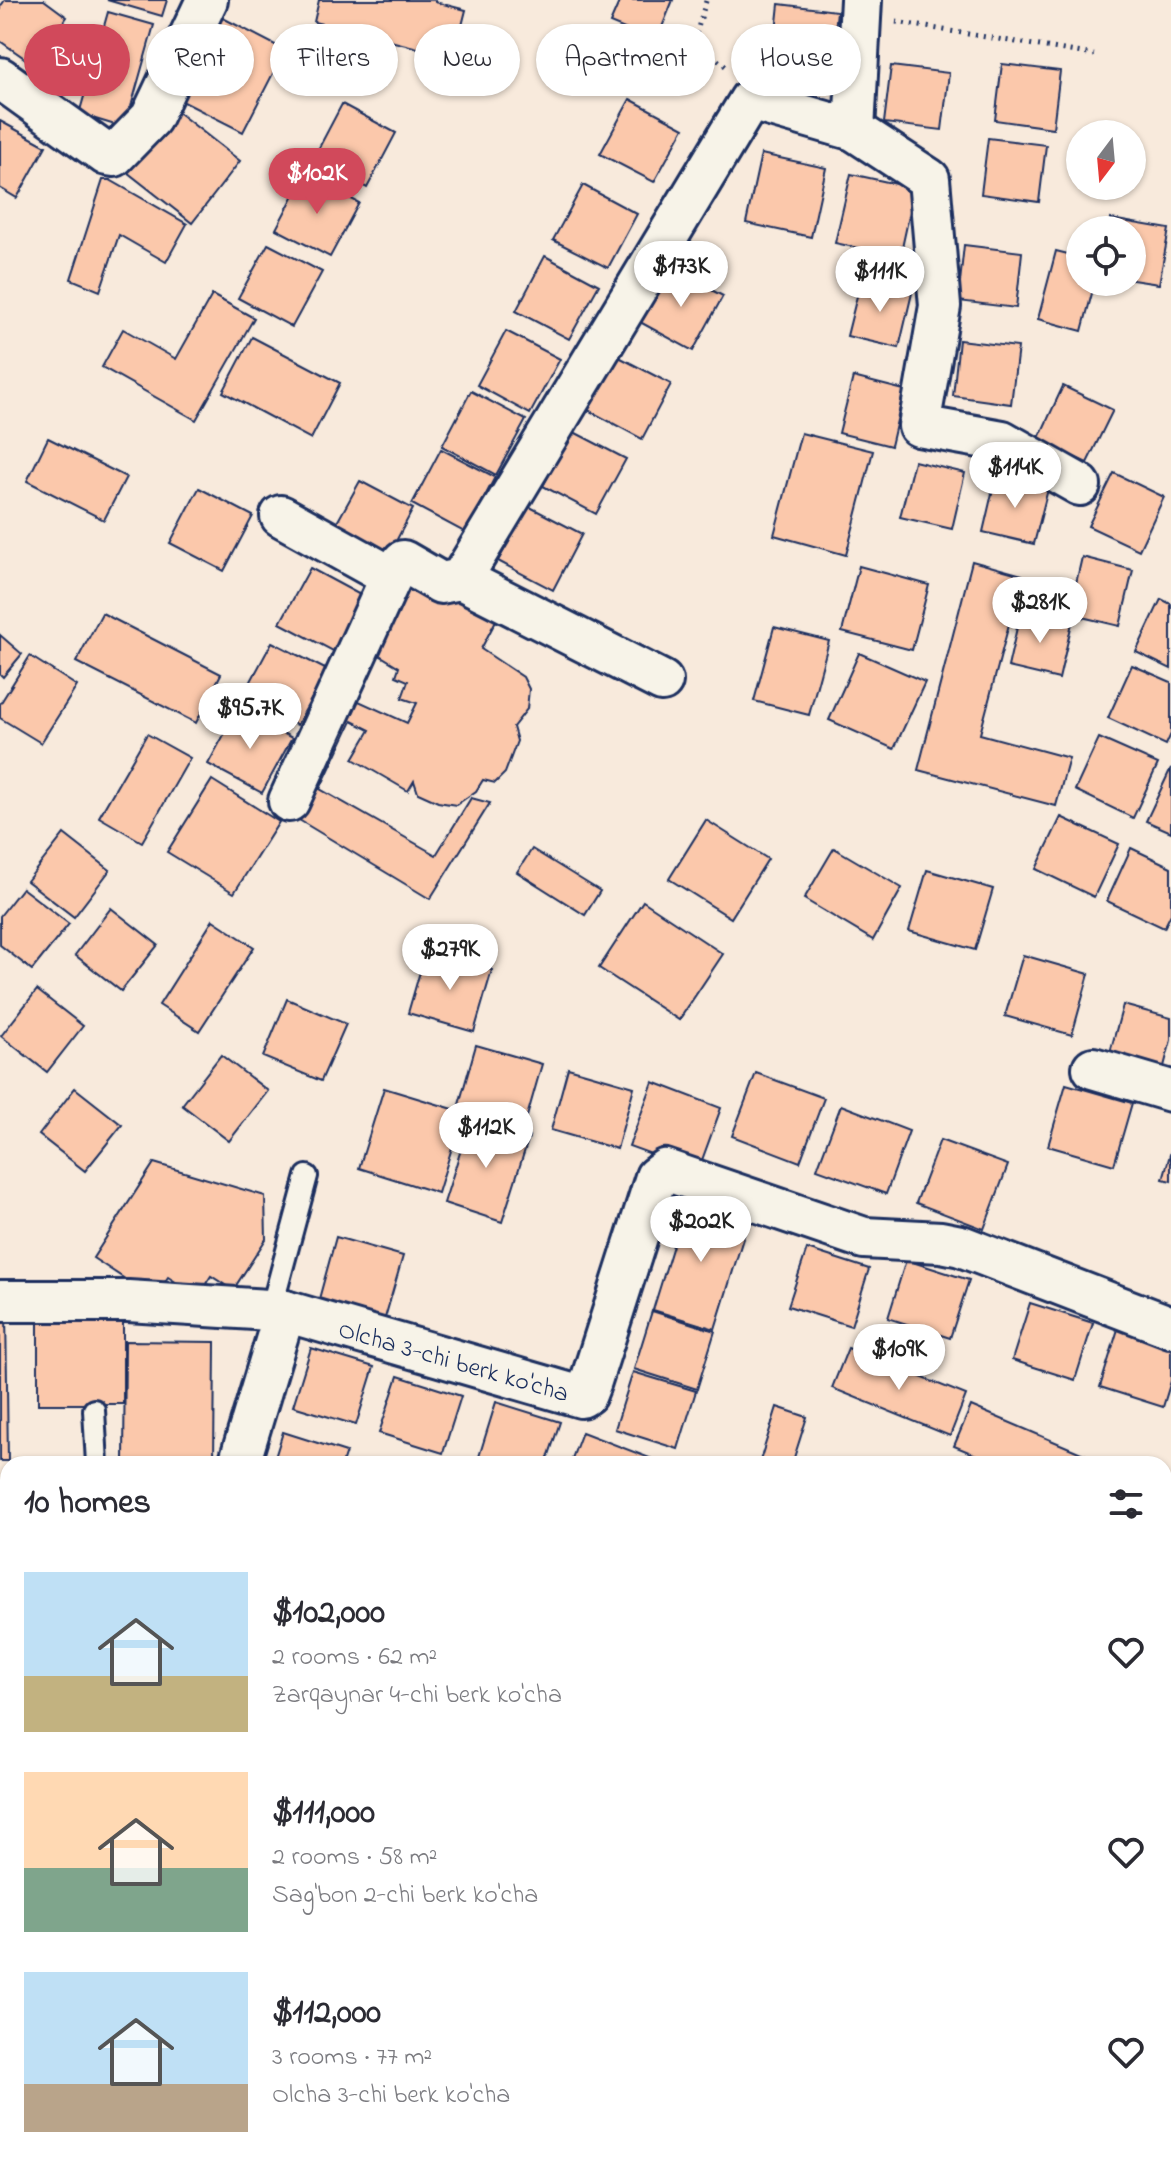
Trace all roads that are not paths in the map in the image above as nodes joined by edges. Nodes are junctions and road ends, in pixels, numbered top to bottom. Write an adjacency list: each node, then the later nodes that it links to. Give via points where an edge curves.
1 (207, 0): 3 (street, via 151,118 114,156)
2 (860, 8): 4 (street)
3 (0, 78)
4 (854, 130): 5 (street, via 929,179 940,306 919,426 1002,441); 8 (street, via 750,100)
5 (1080, 485)
6 (281, 516): 7 (street)
7 (391, 577): 8 (street, via 403,561 441,583); 10 (street)
8 (461, 579): 9 (street)
9 (662, 681)
10 (289, 801)
11 (1093, 1068): 12 (street)
12 (1171, 1091)
13 (307, 1176): 15 (lane)
14 (0, 1301): 15 (street, via 128,1301)
15 (278, 1310): 16 (street, Olcha 3-chi berk ko'cha, via 581,1397 591,1381 656,1177 665,1170 864,1238 961,1246); 19 (street)
16 (1171, 1327)
17 (94, 1410): 18 (lane)
18 (97, 1456)
19 (241, 1456)

